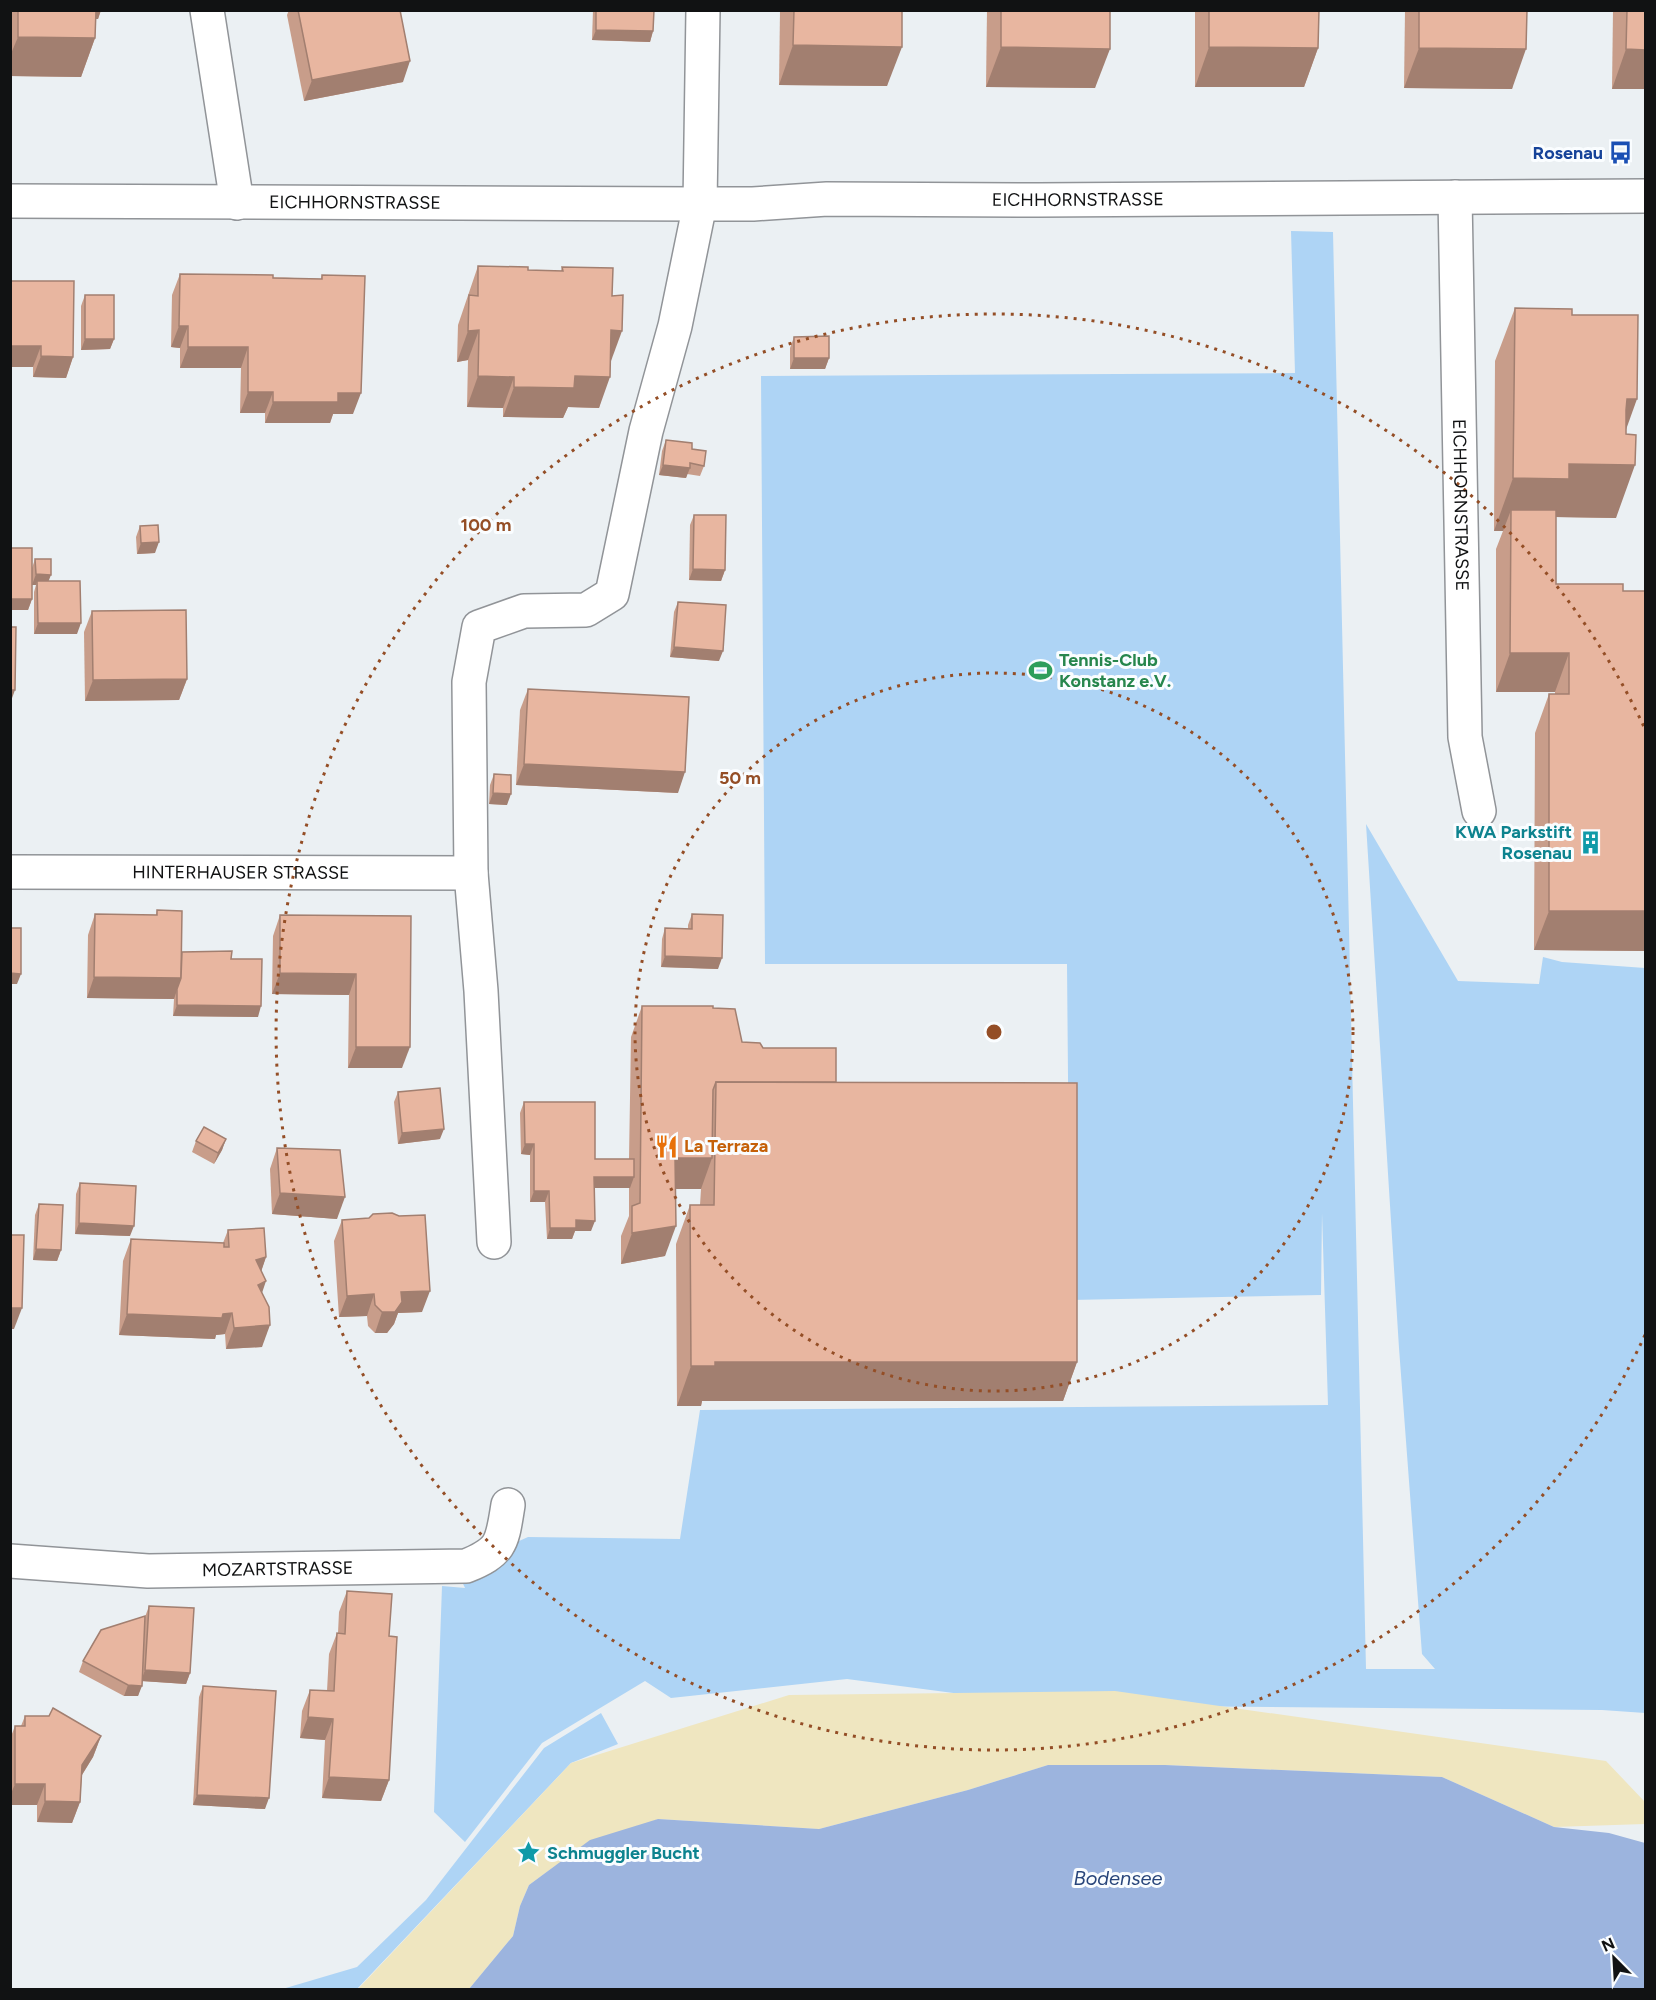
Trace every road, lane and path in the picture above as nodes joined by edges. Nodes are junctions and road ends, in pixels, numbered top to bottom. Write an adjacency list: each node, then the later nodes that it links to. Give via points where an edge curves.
1 (207, 10): 6 (street)
2 (703, 10): 7 (street)
3 (1646, 196): 4 (street, EICHHORNSTRASSE)
4 (1455, 197): 7 (street, EICHHORNSTRASSE, via 827,199); 8 (street, EICHHORNSTRASSE, via 1465,737)
5 (10, 201): 6 (street, EICHHORNSTRASSE)
6 (237, 203): 7 (street, EICHHORNSTRASSE)
7 (700, 204): 10 (street, via 612,594 586,610 524,611 479,627 469,682)
8 (1479, 811)
9 (10, 872): 10 (street, HINTERHAUSER STRASSE)
10 (471, 873): 11 (street)
11 (494, 1242)
12 (508, 1505): 13 (street, MOZARTSTRASSE, via 502,1539 488,1557 466,1566 148,1571)
13 (10, 1560)

